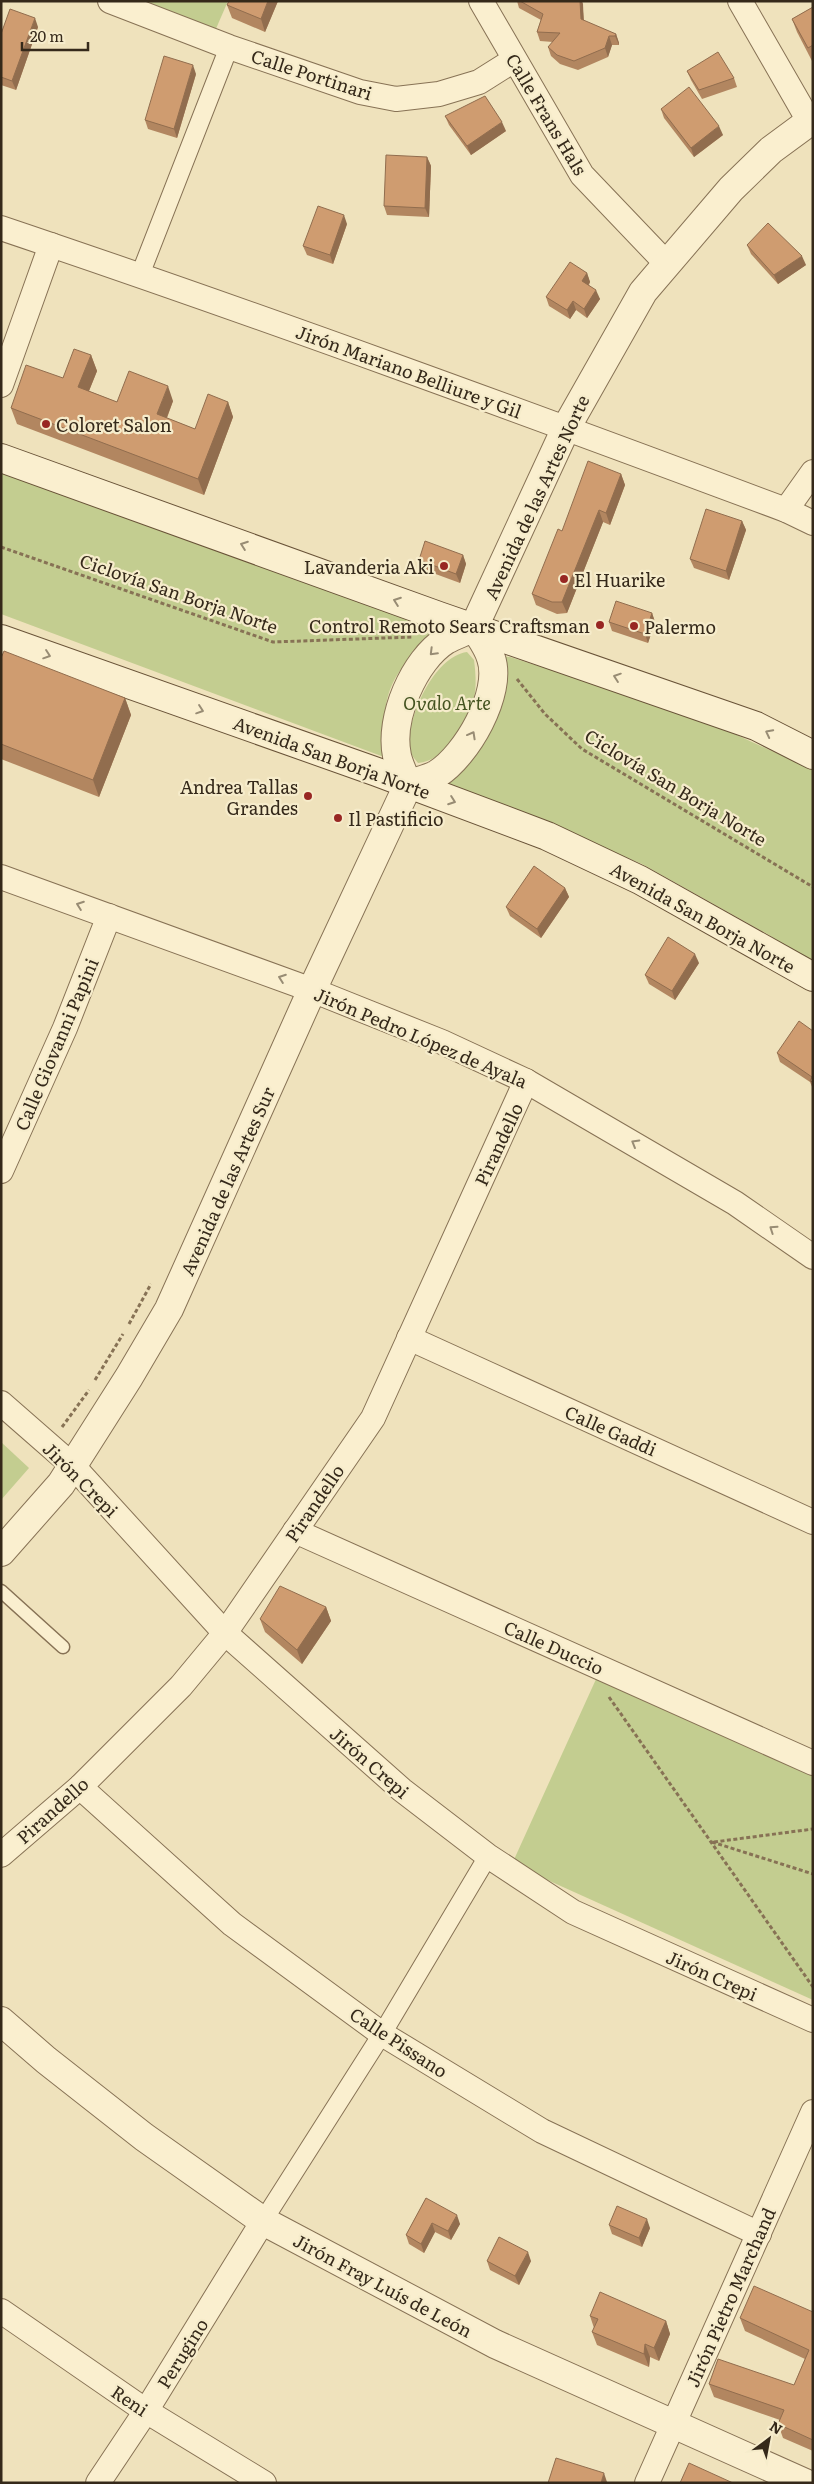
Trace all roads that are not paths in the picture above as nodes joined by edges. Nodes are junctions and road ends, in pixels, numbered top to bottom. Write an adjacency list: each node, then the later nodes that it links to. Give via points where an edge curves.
1 (110, 1): 4 (street, Calle Portinari)
2 (480, 1): 5 (street, Calle Frans Hals)
3 (740, 1): 6 (street)
4 (228, 48): 5 (street, Calle Portinari, via 360,92 396,99 439,94 479,82); 10 (street)
5 (514, 60): 9 (street, Calle Frans Hals, via 582,176)
6 (811, 120): 9 (street, Avenida de las Artes Norte, via 771,150 731,189)
7 (1, 228): 8 (street, Jirón Mariano Belliure y Gil)
8 (51, 244): 10 (street, Jirón Mariano Belliure y Gil); 11 (street)
9 (666, 263): 12 (street, Avenida de las Artes Norte, via 642,292)
10 (140, 275): 12 (street, Jirón Mariano Belliure y Gil)
11 (1, 385)
12 (566, 428): 15 (street, Jirón Mariano Belliure y Gil); 17 (street, Avenida de las Artes Norte)
13 (1, 458): 17 (street, one-way to 13)
14 (813, 472): 15 (street)
15 (786, 510): 16 (street, Jirón Mariano Belliure y Gil)
16 (813, 523)
17 (474, 628): 19 (street, one-way to 17, via 756,726); 20 (street, one-way to 20, via 446,640 418,670 406,690 399,712 397,755); 20 (street, one-way to 17, via 436,774 468,743 490,698 492,658)
18 (1, 639): 20 (street, Avenida San Borja Norte, one-way to 20)
19 (813, 755)
20 (408, 784): 23 (street, Avenida San Borja Norte, one-way to 23, via 547,836 640,880); 24 (street, Avenida de las Artes Sur)
21 (1, 877): 22 (street, Jirón Pedro López de Ayala, one-way to 21)
22 (109, 916): 24 (street, Jirón Pedro López de Ayala, one-way to 22); 26 (street, Calle Giovanni Papini, via 66,1028)
23 (813, 977)
24 (312, 990): 25 (street, Jirón Pedro López de Ayala, via 442,1042); 30 (street, Avenida de las Artes Sur, via 169,1309)
25 (526, 1082): 27 (street, Jirón Pedro López de Ayala, one-way to 25); 28 (street, Pirandello)
26 (1, 1171)
27 (809, 1245)
28 (409, 1338): 31 (street, Calle Gaddi); 32 (street, Pirandello, via 373,1418)
29 (1, 1403): 30 (street, Jirón Crepi)
30 (73, 1466): 33 (street, Avenida de las Artes Sur); 35 (street, Jirón Crepi)
31 (813, 1522)
32 (295, 1531): 35 (street, Pirandello); 37 (street, Calle Duccio)
33 (1, 1552)
34 (1, 1591): 36 (lane)
35 (225, 1633): 38 (street, Pirandello, via 181,1686); 40 (street, Jirón Crepi, via 402,1790)
36 (63, 1647)
37 (813, 1763)
38 (80, 1786): 39 (street, Pirandello); 43 (street, Calle Pissano, via 232,1924)
39 (1, 1855)
40 (488, 1856): 42 (street, Jirón Crepi, via 573,1912); 43 (street)
41 (1, 2020): 45 (street, Jirón Fray Luís de León, via 144,2137)
42 (813, 2020)
43 (382, 2034): 45 (street); 46 (street, Calle Pissano, via 542,2131)
44 (813, 2112): 46 (street, Jirón Pietro Marchand)
45 (263, 2221): 48 (street, Perugino); 49 (street, Jirón Fray Luís de León, via 495,2344)
46 (759, 2234): 49 (street, Jirón Pietro Marchand)
47 (1, 2311): 48 (street, Reni)
48 (146, 2411): 50 (street, Perugino); 51 (street, Reni)
49 (674, 2424): 52 (street, Jirón Pietro Marchand); 53 (street, Jirón Fray Luís de León)
50 (98, 2483)
51 (264, 2483)
52 (648, 2483)
53 (805, 2483)

